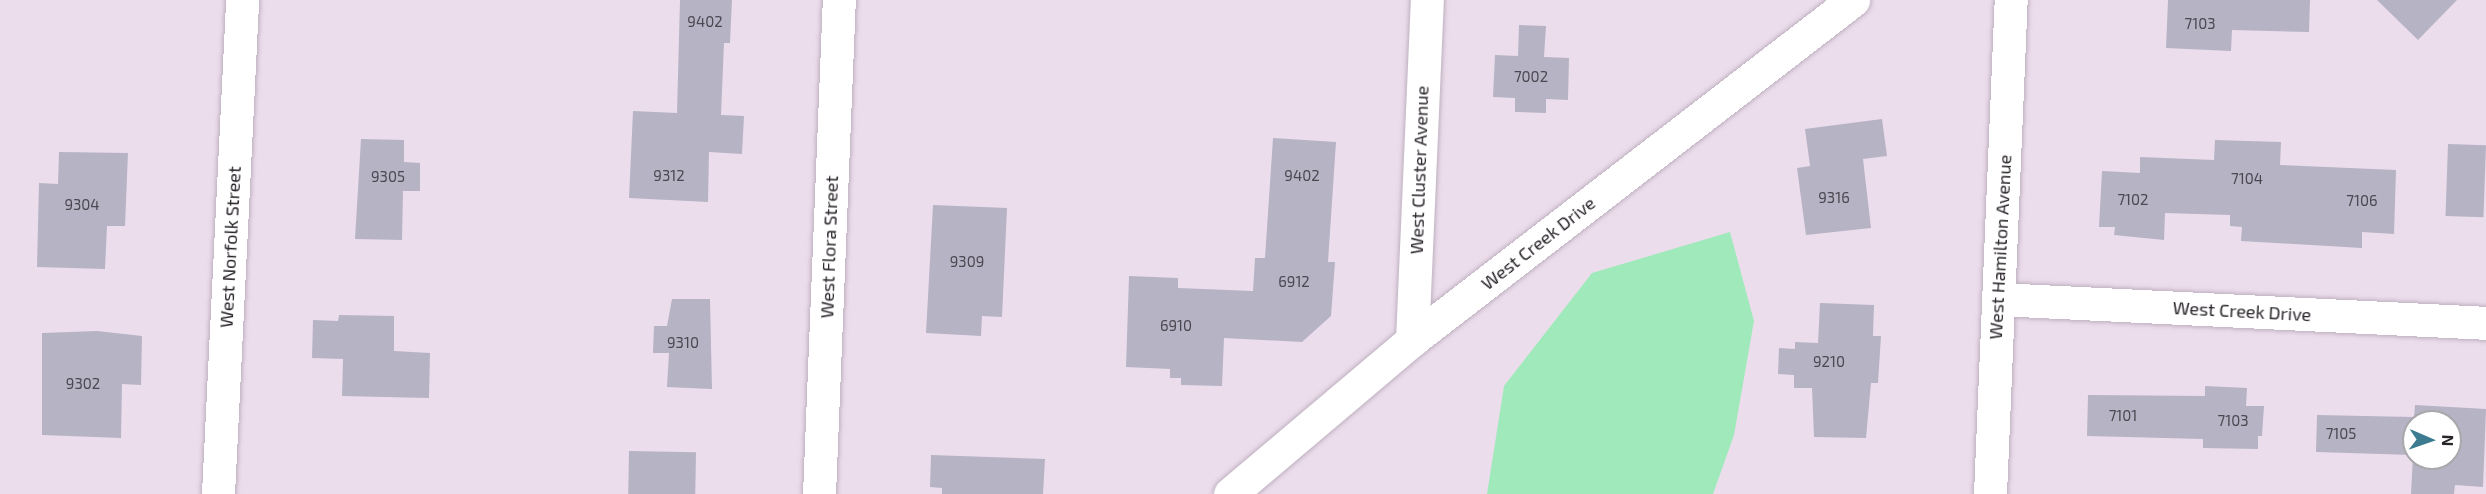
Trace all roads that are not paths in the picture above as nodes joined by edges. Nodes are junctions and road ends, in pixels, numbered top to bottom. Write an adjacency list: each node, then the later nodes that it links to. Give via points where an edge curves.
1 (242, 0): 9 (street, West Norfolk Street)
2 (839, 0): 10 (street, West Flora Street)
3 (1427, 0): 8 (street, West Cluster Avenue)
4 (1853, 0): 8 (street, West Creek Drive)
5 (2011, 0): 6 (street, West Hamilton Avenue)
6 (1998, 299): 7 (street, West Creek Drive); 12 (street, West Hamilton Avenue)
7 (2486, 323)
8 (1412, 340): 11 (street, West Creek Drive)
9 (218, 494)
10 (819, 494)
11 (1230, 494)
12 (1990, 494)

